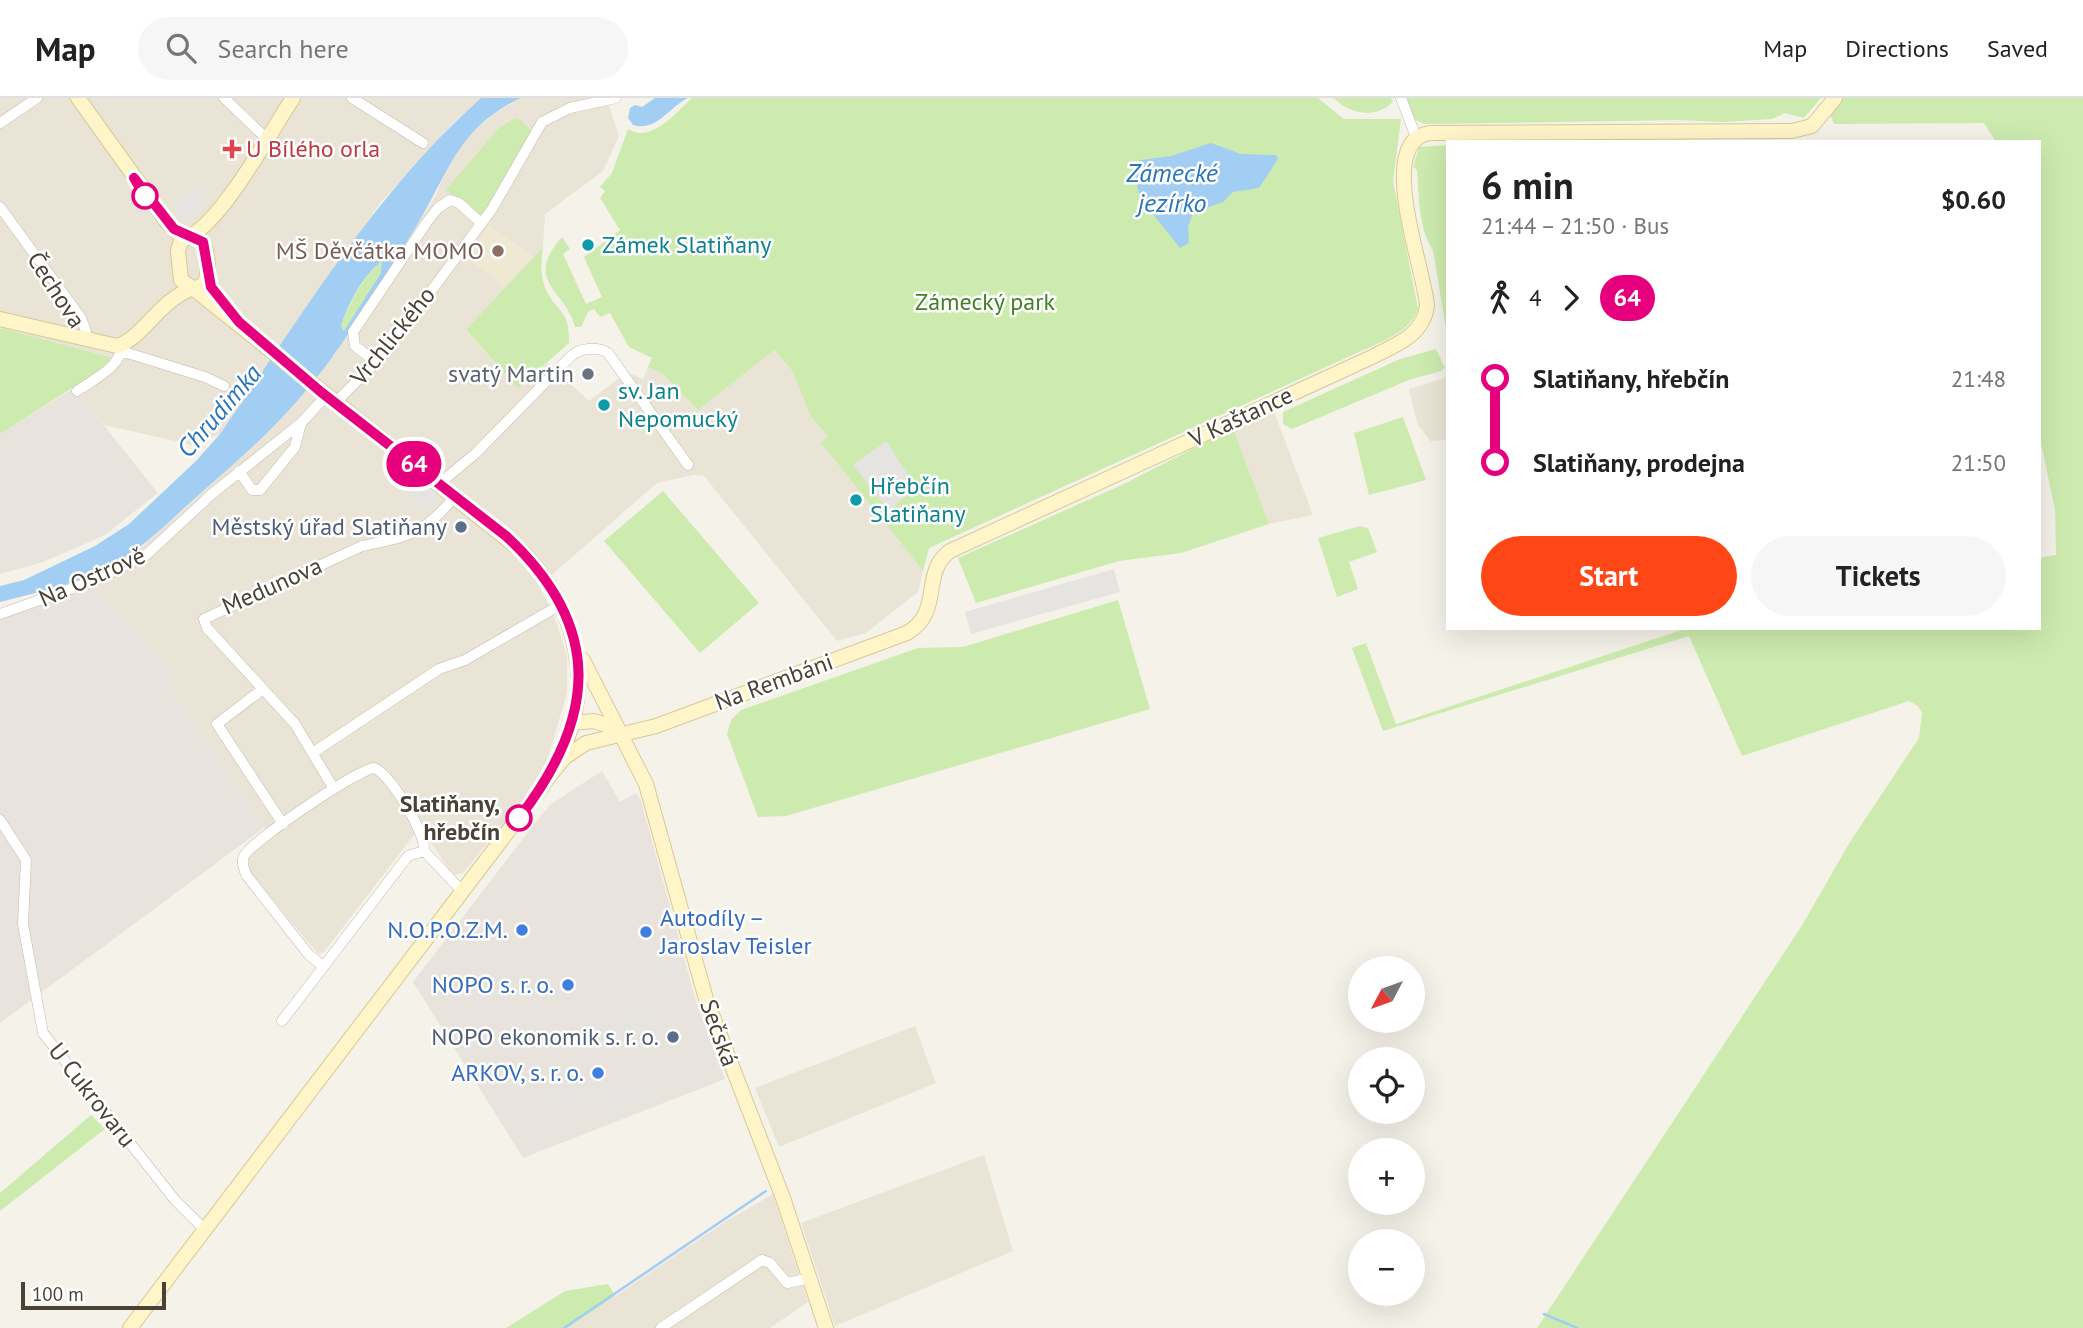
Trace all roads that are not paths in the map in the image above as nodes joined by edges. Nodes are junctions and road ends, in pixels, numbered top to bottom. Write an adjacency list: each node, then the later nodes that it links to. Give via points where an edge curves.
1 (37, 98): 9 (street)
2 (78, 98): 13 (street)
3 (224, 98): 11 (street)
4 (293, 98): 11 (street)
5 (352, 98): 12 (street)
6 (616, 98): 16 (street, Vrchlického, via 570,107 546,119)
7 (1401, 98): 10 (street)
8 (1835, 98): 10 (street, via 1812,125 1783,132 1430,133)
9 (0, 124)
10 (1416, 137): 39 (street, V Kaštance, via 1408,147 1403,180 1426,299 1424,320 1416,331 1372,357 950,551 935,570)
11 (267, 139): 14 (street)
12 (423, 143)
13 (134, 178): 17 (street, via 174,229); 19 (street, via 171,239)
14 (234, 188): 17 (street, via 205,225); 18 (street, via 208,240)
15 (0, 207): 25 (street, Čechova, via 81,318)
16 (481, 223): 27 (street, Vrchlického); 27 (street, via 459,203 450,201 427,222 353,332 355,345)
17 (190, 236): 18 (street, via 203,242); 19 (street, via 179,244)
18 (206, 256): 20 (street)
19 (179, 262): 21 (street, via 181,280); 22 (street, via 172,287)
20 (208, 276): 21 (street, via 204,285); 24 (street, via 213,290)
21 (192, 289): 22 (street, via 174,296); 24 (street)
22 (151, 318): 26 (street)
23 (0, 319): 25 (street)
24 (247, 330): 30 (street)
25 (85, 339): 26 (street)
26 (121, 348): 28 (street); 29 (street, via 113,365)
27 (377, 363): 30 (street, Vrchlického)
28 (224, 386)
29 (77, 391)
30 (327, 397): 31 (street, Na Ostrově); 34 (street)
31 (301, 423): 33 (street, Na Ostrově); 33 (street, Na Ostrově, via 295,447 260,490 252,490)
32 (688, 465): 34 (street, via 608,353 599,349 576,351 476,453)
33 (239, 471): 37 (street, Na Ostrově, via 138,560)
34 (439, 484): 35 (street)
35 (455, 496): 36 (street, via 523,552); 40 (street, Medunova, via 420,531 362,546 204,618 207,628)
36 (560, 605): 38 (street); 44 (street, via 465,660 439,669)
37 (0, 614)
38 (567, 620): 41 (street, via 580,675); 42 (street, Sečská, via 594,687)
39 (923, 621): 42 (street, Na Rembáni, via 901,636 656,726)
40 (263, 688): 44 (street, Medunova); 48 (street, via 217,724)
41 (572, 723): 42 (street, via 594,721); 43 (street, via 585,737); 45 (street)
42 (620, 732): 43 (street); 54 (street, Sečská, via 650,795 706,999)
43 (598, 739): 45 (street, via 565,757)
44 (314, 752): 46 (street, Medunova)
45 (548, 778): 50 (street)
46 (334, 789): 48 (street); 49 (street, via 362,771 379,769 420,829)
47 (0, 820): 53 (street, U Cukrovaru, via 26,860 24,933 43,1033 175,1200)
48 (283, 824): 51 (street, via 246,852 243,868)
49 (424, 851): 50 (street); 51 (street, via 408,856)
50 (463, 892): 53 (street)
51 (323, 966): 52 (street)
52 (282, 1021)
53 (205, 1230): 55 (street)
54 (810, 1278): 56 (street, via 787,1283 762,1260); 57 (street, Sečská)
55 (130, 1328)
56 (661, 1328)
57 (826, 1328)

